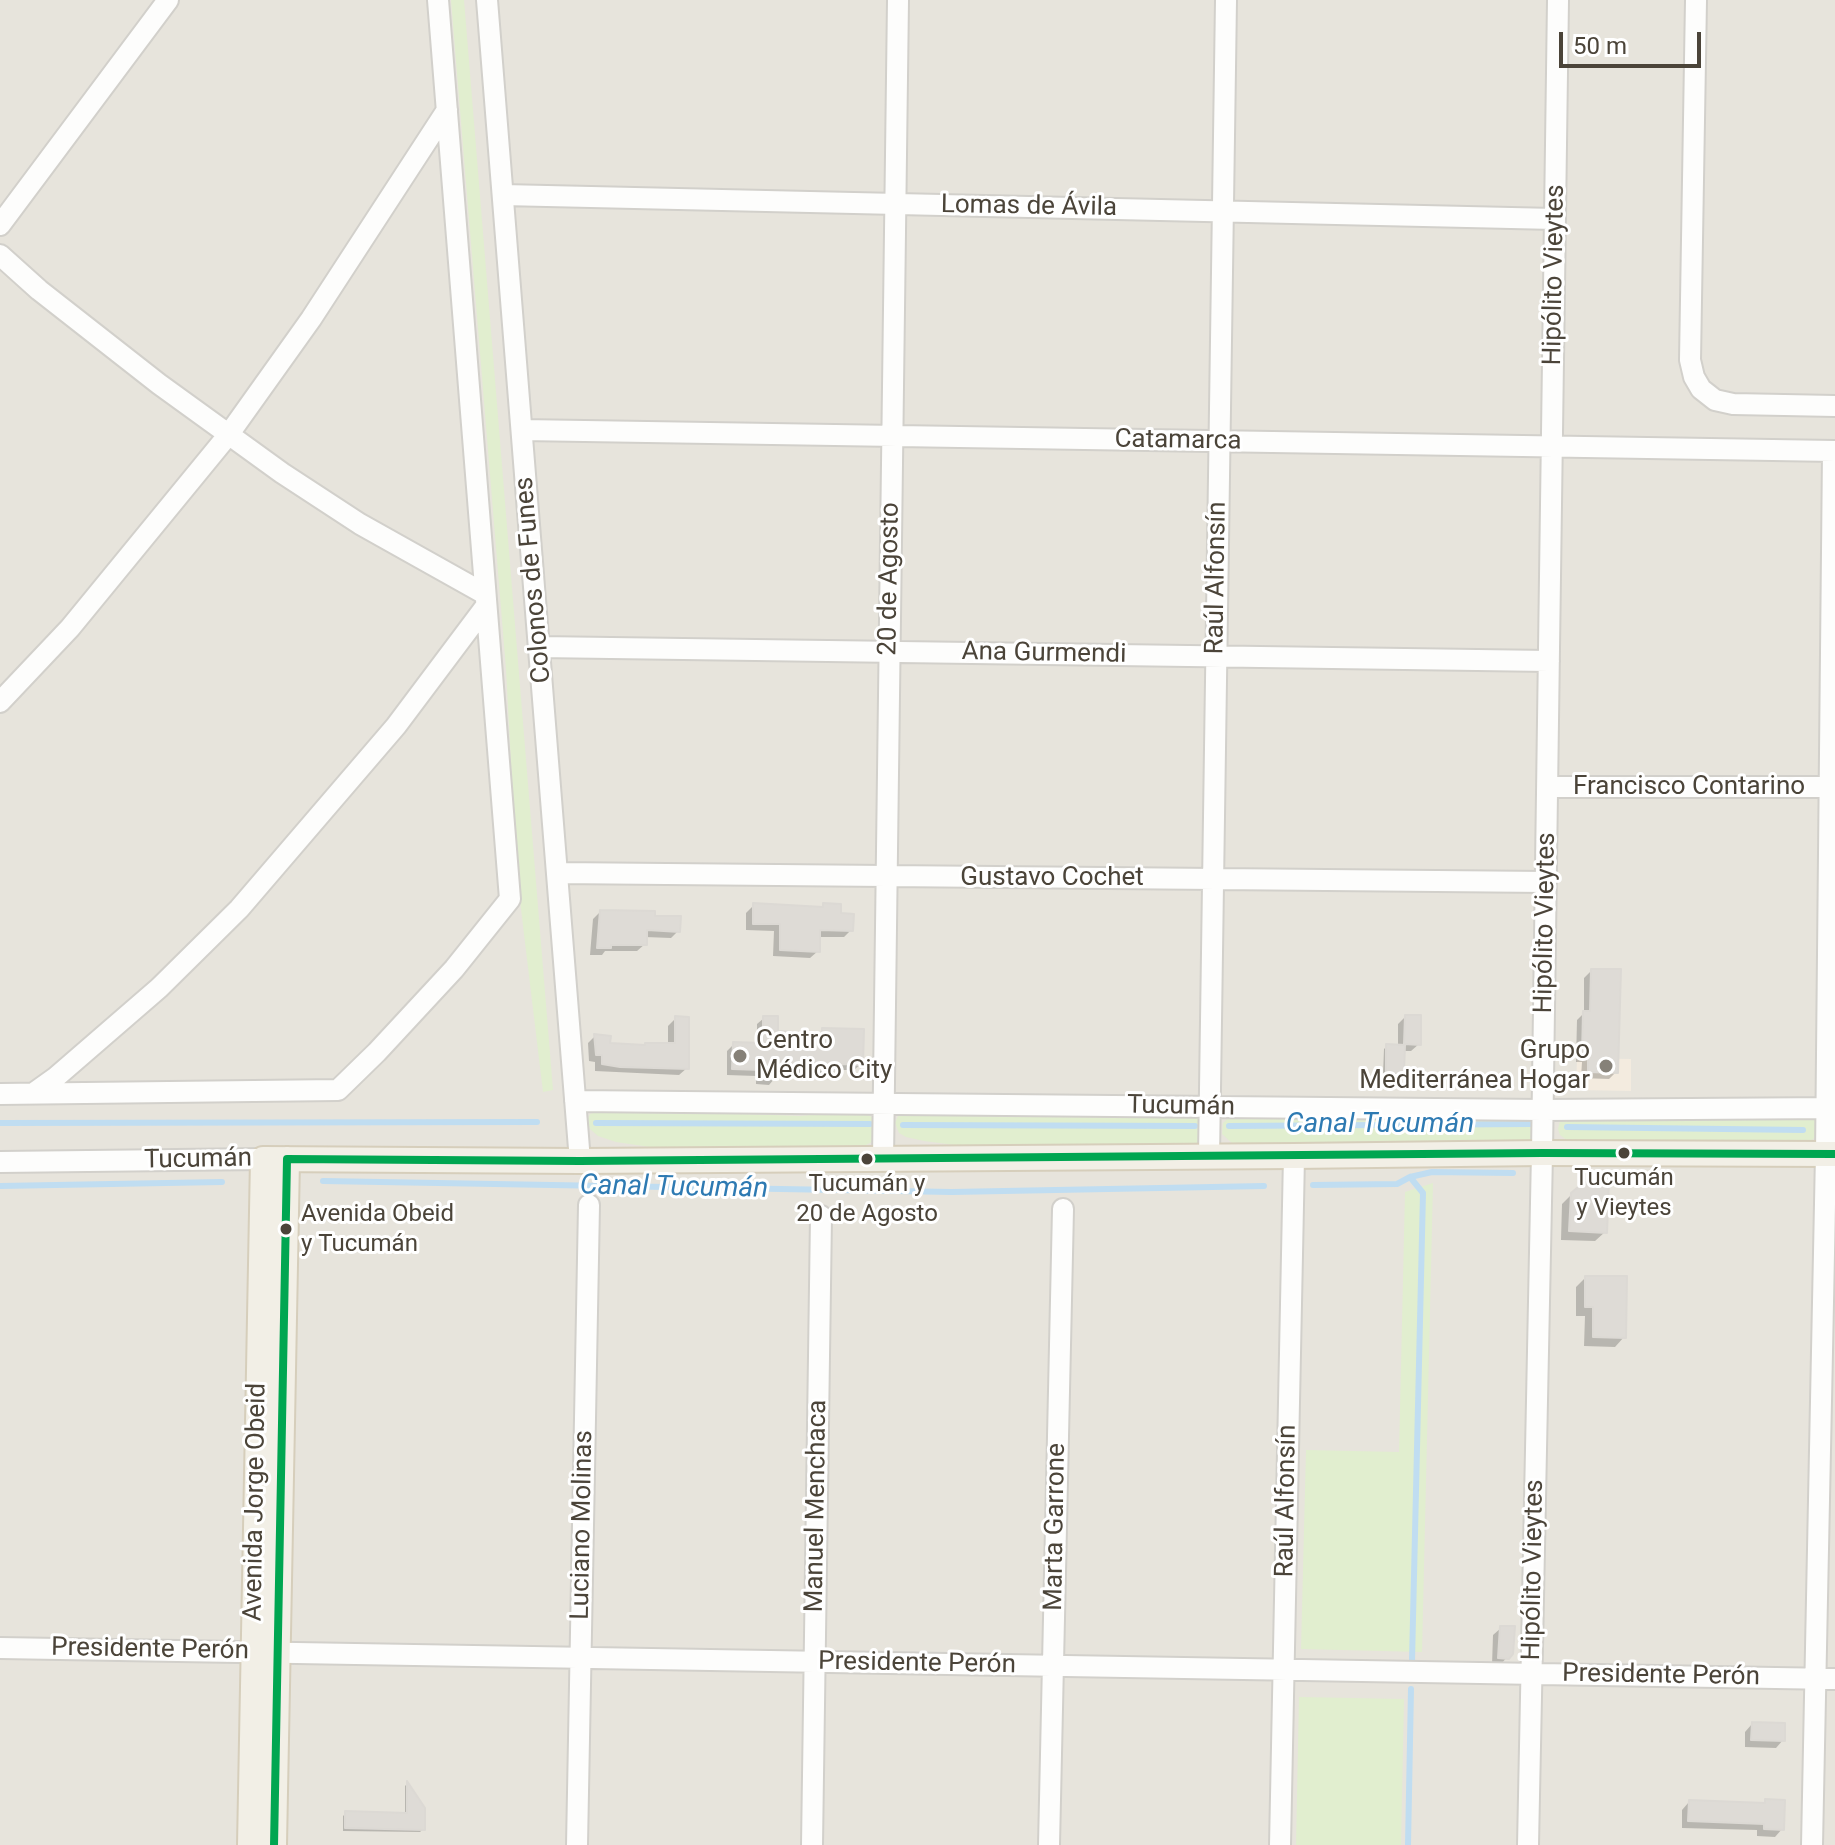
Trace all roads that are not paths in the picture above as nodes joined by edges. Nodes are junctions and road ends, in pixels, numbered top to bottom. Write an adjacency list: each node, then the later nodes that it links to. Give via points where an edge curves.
1 (168, 0): 13 (street)
2 (438, 0): 8 (street)
3 (487, 0): 9 (street, Colonos de Funes)
4 (898, 0): 10 (street, 20 de Agosto)
5 (1226, 0): 11 (street, Raúl Alfonsín)
6 (1558, 0): 12 (street, Hipólito Vieytes)
7 (1696, 0): 15 (street, via 1690,360 1694,377 1715,400 1733,404)
8 (447, 110): 17 (street); 22 (street)
9 (503, 195): 10 (street, Lomas de Ávila); 16 (street, Colonos de Funes)
10 (895, 204): 11 (street, Lomas de Ávila); 18 (street, 20 de Agosto)
11 (1222, 212): 12 (street, Lomas de Ávila); 19 (street, Raúl Alfonsín)
12 (1555, 219): 20 (street, Hipólito Vieytes)
13 (0, 225)
14 (0, 255): 17 (street)
15 (1835, 406)
16 (522, 430): 18 (street, Catamarca); 23 (street, Colonos de Funes)
17 (229, 434): 22 (street, via 360,524); 28 (street, via 70,628)
18 (892, 436): 19 (street, Catamarca); 24 (street, 20 de Agosto)
19 (1219, 441): 20 (street, Catamarca); 25 (street, Raúl Alfonsín)
20 (1552, 447): 21 (street, Catamarca); 26 (street, Hipólito Vieytes)
21 (1834, 451): 27 (street)
22 (486, 600): 36 (street, via 396,726 239,909 149,997); 36 (street, via 510,899 454,969 338,1090)
23 (539, 647): 24 (street, Ana Gurmendi); 31 (street, Colonos de Funes)
24 (889, 652): 25 (street, Ana Gurmendi); 32 (street, 20 de Agosto)
25 (1216, 656): 26 (street, Ana Gurmendi); 33 (street, Raúl Alfonsín)
26 (1549, 661): 29 (street, Hipólito Vieytes)
27 (1833, 674): 30 (street)
28 (0, 702)
29 (1548, 787): 30 (street, Francisco Contarino); 34 (street, Hipólito Vieytes)
30 (1830, 787): 35 (street)
31 (557, 873): 32 (street, Gustavo Cochet); 38 (street, Colonos de Funes)
32 (887, 877): 33 (street, Gustavo Cochet); 39 (street, 20 de Agosto)
33 (1213, 879): 34 (street, Gustavo Cochet); 40 (street, Raúl Alfonsín)
34 (1546, 882): 42 (street, Hipólito Vieytes)
35 (1832, 882): 41 (street)
36 (34, 1093): 37 (street)
37 (0, 1094)
38 (575, 1101): 39 (street, Tucumán); 50 (street, Colonos de Funes)
39 (884, 1104): 40 (street, Tucumán); 49 (street, 20 de Agosto)
40 (1210, 1107): 42 (street, Tucumán); 45 (street, Raúl Alfonsín)
41 (1831, 1108): 42 (street, Tucumán); 44 (street)
42 (1543, 1110): 43 (street, Hipólito Vieytes)
43 (1542, 1153): 44 (main road, Tucumán); 46 (main road, Tucumán); 61 (street, Hipólito Vieytes)
44 (1831, 1154): 62 (street)
45 (1209, 1156): 46 (main road, Tucumán); 49 (main road, Tucumán)
46 (1294, 1156): 60 (street, Raúl Alfonsín)
47 (263, 1159): 48 (main road, Tucumán); 51 (street, Tucumán); 56 (main road, Avenida Jorge Obeid)
48 (287, 1159): 50 (main road, Tucumán); 56 (main road, Avenida Jorge Obeid)
49 (883, 1159): 50 (main road, Tucumán)
50 (580, 1161)
51 (0, 1162)
52 (589, 1205): 57 (street, Luciano Molinas)
53 (1063, 1209): 59 (street, Marta Garrone)
54 (821, 1216): 58 (street, Manuel Menchaca)
55 (0, 1648): 56 (street, Presidente Perón)
56 (266, 1652): 57 (street, Presidente Perón); 63 (main road, Avenida Jorge Obeid); 64 (main road, Avenida Jorge Obeid)
57 (581, 1658): 58 (street, Presidente Perón); 65 (street, Luciano Molinas)
58 (815, 1662): 59 (street, Presidente Perón); 66 (street, Manuel Menchaca)
59 (1052, 1666): 60 (street, Presidente Perón); 67 (street, Marta Garrone)
60 (1284, 1670): 61 (street, Presidente Perón); 68 (street, Raúl Alfonsín)
61 (1532, 1674): 62 (street, Presidente Perón); 69 (street, Hipólito Vieytes)
62 (1825, 1678): 70 (street)
63 (250, 1845)
64 (274, 1845)
65 (577, 1845)
66 (812, 1845)
67 (1049, 1845)
68 (1280, 1845)
69 (1528, 1845)
70 (1812, 1845)

